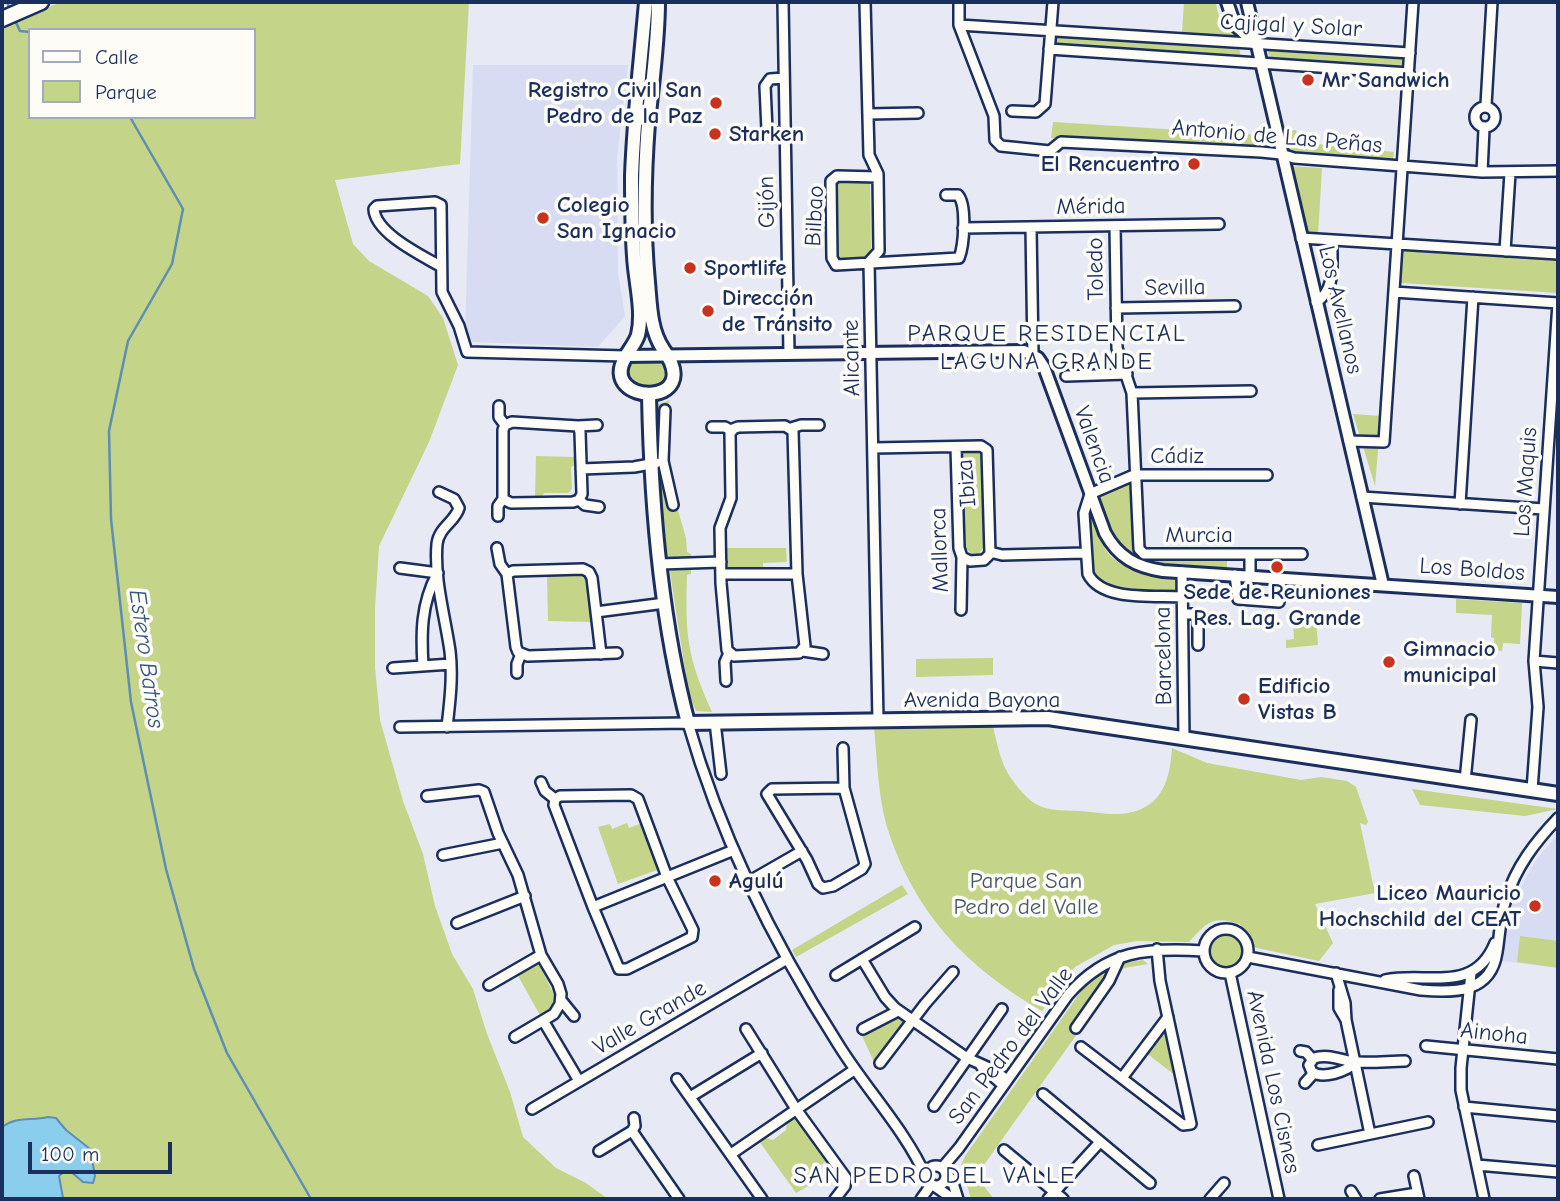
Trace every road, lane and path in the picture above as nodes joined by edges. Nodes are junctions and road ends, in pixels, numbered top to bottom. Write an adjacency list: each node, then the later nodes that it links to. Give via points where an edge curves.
1 (41, 2): 12 (highway)
2 (646, 2): 53 (main road, via 632,197 639,326)
3 (658, 2): 54 (main road, via 645,232 654,329)
4 (783, 2): 20 (street, Gijón)
5 (865, 2): 23 (street, Alicante)
6 (959, 2): 13 (street)
7 (1053, 2): 14 (street)
8 (1227, 2): 15 (street, Los Avellanos, via 1235,26)
9 (1247, 2): 15 (street, Los Avellanos)
10 (1413, 2): 17 (street)
11 (1492, 2): 28 (street, via 1486,105 1478,110 1476,121 1484,129)
12 (2, 19)
13 (959, 25): 14 (street, Cajigal y Solar); 25 (street, Antonio de Las Peñas, via 993,112 996,143 1001,146 1050,151 1061,142)
14 (1051, 30): 15 (street, Cajigal y Solar); 16 (street)
15 (1255, 44): 17 (street, Cajigal y Solar); 18 (street, Los Avellanos)
16 (1049, 49): 18 (street, Cajigal y Solar); 21 (street, via 1044,107 1036,112)
17 (1410, 53): 19 (street)
18 (1260, 63): 19 (street, Cajigal y Solar); 25 (street, Los Avellanos)
19 (1409, 72): 26 (street)
20 (784, 78): 24 (street, Gijón); 24 (street, via 770,79 765,86 767,130)
21 (1012, 111)
22 (918, 113): 23 (street)
23 (868, 114): 30 (street, Alicante, via 869,155)
24 (785, 133): 51 (street, Gijón)
25 (1281, 154): 26 (street, Antonio de Las Peñas); 36 (street, Los Avellanos)
26 (1402, 166): 28 (street, Antonio de Las Peñas); 38 (street)
27 (1558, 171): 29 (street, Antonio de Las Peñas)
28 (1482, 172): 29 (street, Antonio de Las Peñas)
29 (1510, 173): 39 (street)
30 (878, 177): 41 (street, Alicante, via 879,251); 41 (street, Bilbao, via 838,176 831,181 833,262)
31 (946, 195): 35 (street, via 962,199)
32 (1219, 225): 33 (street, Mérida)
33 (1115, 226): 34 (street, Mérida); 48 (street, Toledo)
34 (1031, 227): 35 (street, Mérida); 52 (street)
35 (963, 228): 41 (street, via 961,254 955,260)
36 (1301, 238): 37 (street); 45 (street, Los Avellanos)
37 (1332, 240): 38 (street); 45 (street, via 1329,290)
38 (1397, 244): 39 (street); 43 (street)
39 (1505, 251): 40 (street)
40 (1558, 254)
41 (869, 262): 50 (street, Alicante)
42 (440, 266): 42 (street, via 391,235 376,217 375,207 439,204); 53 (street, via 443,297 467,352)
43 (1394, 292): 44 (street); 70 (street, via 1384,442)
44 (1473, 297): 46 (street); 82 (street)
45 (1317, 302): 70 (street, Los Avellanos)
46 (1558, 303): 49 (street, Los Maquis)
47 (1235, 306): 48 (street, Sevilla)
48 (1116, 308): 55 (street, Toledo, via 1117,352)
49 (1557, 321): 57 (street, Los Maquis)
50 (871, 353): 51 (street); 52 (street); 72 (street, Alicante)
51 (789, 354): 54 (street)
52 (1033, 354): 78 (street, Valencia, via 1044,367)
53 (626, 356): 54 (street); 60 (main road, via 622,372 626,383)
54 (669, 356): 60 (main road, via 670,382 664,390)
55 (1126, 374): 56 (street); 59 (street, Toledo)
56 (1066, 376)
57 (1555, 388): 85 (street, Los Maquis)
58 (1251, 391): 59 (street)
59 (1132, 393): 75 (street, Murcia)
60 (649, 395): 73 (main road)
61 (499, 406): 63 (street)
62 (665, 410): 73 (street)
63 (505, 425): 66 (street); 80 (street)
64 (597, 425): 66 (street)
65 (819, 425): 68 (street)
66 (578, 426): 74 (street)
67 (712, 427): 69 (street)
68 (791, 428): 69 (street); 100 (street)
69 (732, 430): 93 (street, via 731,494 721,523)
70 (1349, 440): 79 (street, Los Avellanos)
71 (956, 447): 72 (street, Ibiza); 88 (street, Ibiza, via 981,446 988,452); 92 (street, Mallorca)
72 (873, 448): 127 (street, Alicante)
73 (657, 462): 74 (street); 83 (street); 94 (main road)
74 (581, 469): 81 (street)
75 (1134, 475): 76 (street, Cádiz); 78 (street, Cádiz); 90 (street, Murcia, via 1137,544 1144,554)
76 (1267, 475)
77 (439, 492): 97 (street, via 459,508 438,539)
78 (1090, 494): 89 (street, via 1084,507); 96 (street, Valencia, via 1117,552 1141,566)
79 (1362, 497): 82 (street); 103 (street, Los Avellanos)
80 (503, 499): 81 (street, via 511,503); 86 (street)
81 (579, 500): 84 (street)
82 (1460, 504): 85 (street)
83 (673, 505)
84 (599, 507)
85 (1544, 509): 104 (street, Los Maquis)
86 (498, 516)
87 (497, 548): 98 (street)
88 (990, 552): 89 (street); 92 (street, via 984,560)
89 (1086, 553): 105 (street, via 1088,575 1100,589)
90 (1250, 554): 91 (street, Murcia); 102 (street, Murcia)
91 (1302, 554)
92 (962, 557): 109 (street, Mallorca)
93 (721, 562): 94 (street); 99 (street)
94 (660, 564): 108 (main road)
95 (400, 568): 97 (street)
96 (1182, 572): 101 (street, Valencia); 105 (street, Barcelona)
97 (438, 573): 121 (street); 122 (street, via 423,611)
98 (508, 574): 110 (street, via 513,570 586,570 592,576); 116 (street, via 516,647)
99 (721, 574): 100 (street); 115 (street)
100 (797, 574): 113 (street)
101 (1235, 575): 102 (street, Valencia); 107 (street, via 1238,599)
102 (1250, 576): 103 (street, Valencia)
103 (1383, 585): 104 (street, Los Boldos)
104 (1538, 596): 106 (street, Los Boldos); 119 (street, Los Maquis)
105 (1183, 597): 111 (street, Barcelona)
106 (1558, 597)
107 (1279, 602)
108 (665, 603): 110 (street); 129 (main road)
109 (961, 610)
110 (596, 612): 117 (street)
111 (1183, 614): 112 (street, via 1198,616); 132 (street, Barcelona)
112 (1198, 645)
113 (803, 651): 115 (street); 118 (street)
114 (617, 653): 117 (street)
115 (729, 653): 125 (street)
116 (521, 654): 117 (street); 124 (street)
117 (601, 654)
118 (823, 654)
119 (1534, 661): 120 (street); 138 (street, Los Maquis, via 1538,707)
120 (1558, 663)
121 (451, 664): 122 (street); 131 (street)
122 (423, 666): 123 (street)
123 (393, 668)
124 (517, 673)
125 (726, 681)
126 (1471, 720): 135 (street)
127 (878, 721): 128 (main road, Avenida Bayona); 132 (main road, Avenida Bayona, via 1039,718)
128 (715, 722): 129 (main road, Avenida Bayona); 134 (street)
129 (688, 723): 131 (street, Avenida Bayona); 144 (street)
130 (400, 727): 131 (street, Avenida Bayona)
131 (447, 727)
132 (1184, 739): 135 (main road, Avenida Bayona)
133 (843, 748): 137 (street)
134 (721, 774)
135 (1465, 780): 138 (main road, Avenida Bayona)
136 (541, 782): 141 (street)
137 (844, 788): 145 (street, via 768,792); 145 (street, via 863,868 823,888)
138 (1532, 790): 139 (main road, Avenida Bayona)
139 (1558, 794)
140 (427, 796): 143 (street, via 482,791)
141 (555, 799): 147 (street, via 636,797); 150 (street)
142 (1558, 818): 153 (street, via 1517,871)
143 (503, 843): 146 (street); 149 (street)
144 (734, 850): 147 (street); 148 (street)
145 (802, 851): 148 (street)
146 (443, 855)
147 (667, 877): 150 (street); 150 (street, via 693,935 627,970 618,967)
148 (748, 882): 159 (street)
149 (524, 897): 151 (street); 156 (street)
150 (593, 907)
151 (457, 923)
152 (915, 927): 160 (street)
153 (1498, 934): 164 (street, via 1487,960); 169 (street, via 1493,967 1483,981)
154 (1154, 949): 155 (street, San Pedro del Valle); 157 (street, San Pedro del Valle); 175 (street)
155 (1204, 951): 158 (street, via 1211,936 1231,930 1245,940); 162 (street, via 1214,970)
156 (541, 955): 168 (street); 171 (street, via 558,984)
157 (1120, 957): 178 (street, San Pedro del Valle, via 1113,975); 198 (street, San Pedro del Valle, via 1078,984)
158 (1248, 957): 162 (street); 163 (street)
159 (787, 959): 193 (street); 197 (street, Valle Grande)
160 (862, 959): 165 (street); 173 (street)
161 (953, 972): 176 (street)
162 (1230, 973): 234 (street, Avenida Los Cisnes)
163 (1336, 973): 167 (street); 191 (street, via 1339,1008)
164 (1471, 973): 166 (street); 169 (street)
165 (836, 975)
166 (1431, 978): 167 (street); 170 (street)
167 (1380, 981): 170 (street)
168 (489, 985)
169 (1470, 988): 170 (street); 184 (street)
170 (1431, 991)
171 (561, 1000): 174 (street); 177 (street)
172 (1002, 1009): 187 (street)
173 (898, 1011): 176 (street); 180 (street)
174 (574, 1016)
175 (1168, 1017): 195 (street); 195 (street, via 1191,1124 1183,1125)
176 (912, 1020): 187 (street); 192 (street)
177 (544, 1022): 181 (street); 197 (street)
178 (1076, 1028)
179 (747, 1029): 186 (street)
180 (863, 1030)
181 (515, 1037)
182 (1426, 1046): 184 (street, Ainoha)
183 (1081, 1047): 195 (street)
184 (1463, 1050): 189 (street, Ainoha); 203 (street)
185 (1300, 1051): 188 (street)
186 (762, 1053): 201 (street); 205 (street)
187 (967, 1058): 198 (street, via 994,1070); 202 (street)
188 (1312, 1059): 191 (street, via 1322,1056); 194 (street, via 1309,1067)
189 (1558, 1059)
190 (1405, 1061): 191 (street)
191 (1355, 1062): 194 (street, via 1344,1070); 210 (street)
192 (880, 1063)
193 (854, 1070): 205 (street); 216 (street)
194 (1314, 1074): 199 (street)
195 (1122, 1078)
196 (677, 1079): 201 (street)
197 (579, 1082): 204 (street, Valle Grande)
198 (1005, 1083): 218 (street, San Pedro del Valle)
199 (1305, 1083)
200 (1042, 1094): 211 (street)
201 (690, 1097): 215 (street)
202 (934, 1106)
203 (1464, 1107): 206 (street); 217 (street)
204 (532, 1109)
205 (796, 1109): 215 (street); 228 (street, via 846,1178)
206 (1558, 1116)
207 (634, 1118): 209 (street)
208 (1428, 1122): 210 (street)
209 (632, 1132): 214 (street); 226 (street)
210 (1370, 1134): 212 (street)
211 (1100, 1142): 222 (street); 224 (street)
212 (1318, 1145)
213 (1004, 1150): 224 (street)
214 (600, 1151)
215 (731, 1154): 227 (street)
216 (916, 1155): 218 (street); 221 (street)
217 (1477, 1165): 219 (street); 236 (street)
218 (941, 1169): 221 (street, via 929,1168); 221 (street, via 946,1178 942,1184); 231 (street, via 952,1180)
219 (1558, 1172)
220 (1414, 1176): 225 (street)
221 (930, 1182): 229 (street); 230 (street)
222 (1150, 1183)
223 (1224, 1183): 233 (street)
224 (1052, 1196): 232 (street)
225 (1418, 1196): 235 (street)
226 (679, 1199)
227 (762, 1199)
228 (835, 1199)
229 (921, 1199)
230 (953, 1199)
231 (958, 1199)
232 (1063, 1199)
233 (1210, 1199)
234 (1279, 1199)
235 (1380, 1199)
236 (1484, 1199)

